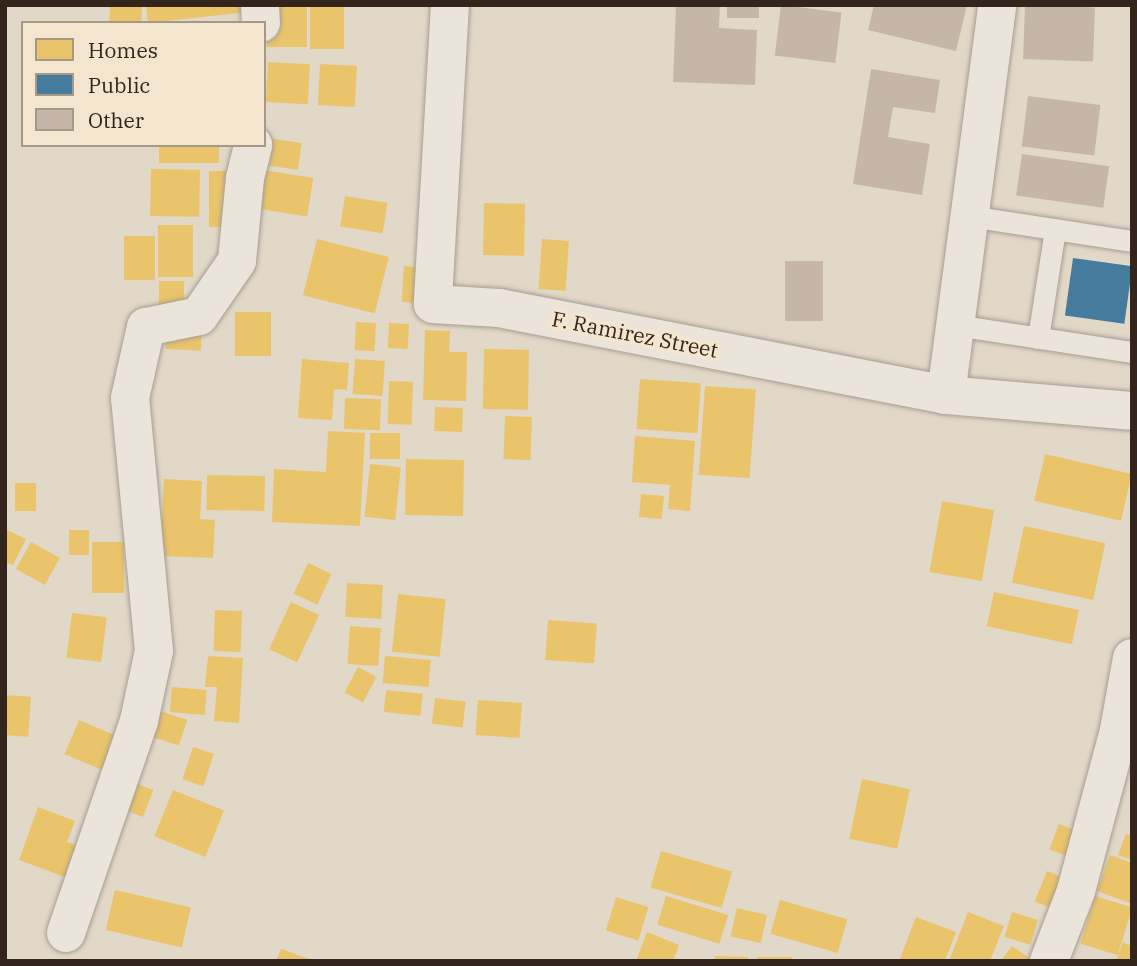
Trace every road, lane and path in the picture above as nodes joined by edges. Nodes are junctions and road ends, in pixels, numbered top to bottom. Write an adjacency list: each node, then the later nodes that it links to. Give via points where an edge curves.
1 (450, 5): 10 (street, F. Ramirez Street, via 433,304 499,308)
2 (997, 5): 4 (street)
3 (252, 147): 13 (street, via 244,178 237,261 199,316 146,327 130,398 154,651 139,721)
4 (969, 216): 5 (lane); 7 (street)
5 (1055, 229): 6 (lane); 8 (lane)
6 (1132, 241)
7 (955, 325): 8 (lane); 10 (street)
8 (1038, 338): 9 (lane)
9 (1132, 352)
10 (946, 395): 11 (street, F. Ramirez Street)
11 (1132, 411)
12 (1132, 658): 14 (street, via 1119,730 1084,864)
13 (66, 933)
14 (1049, 961)

